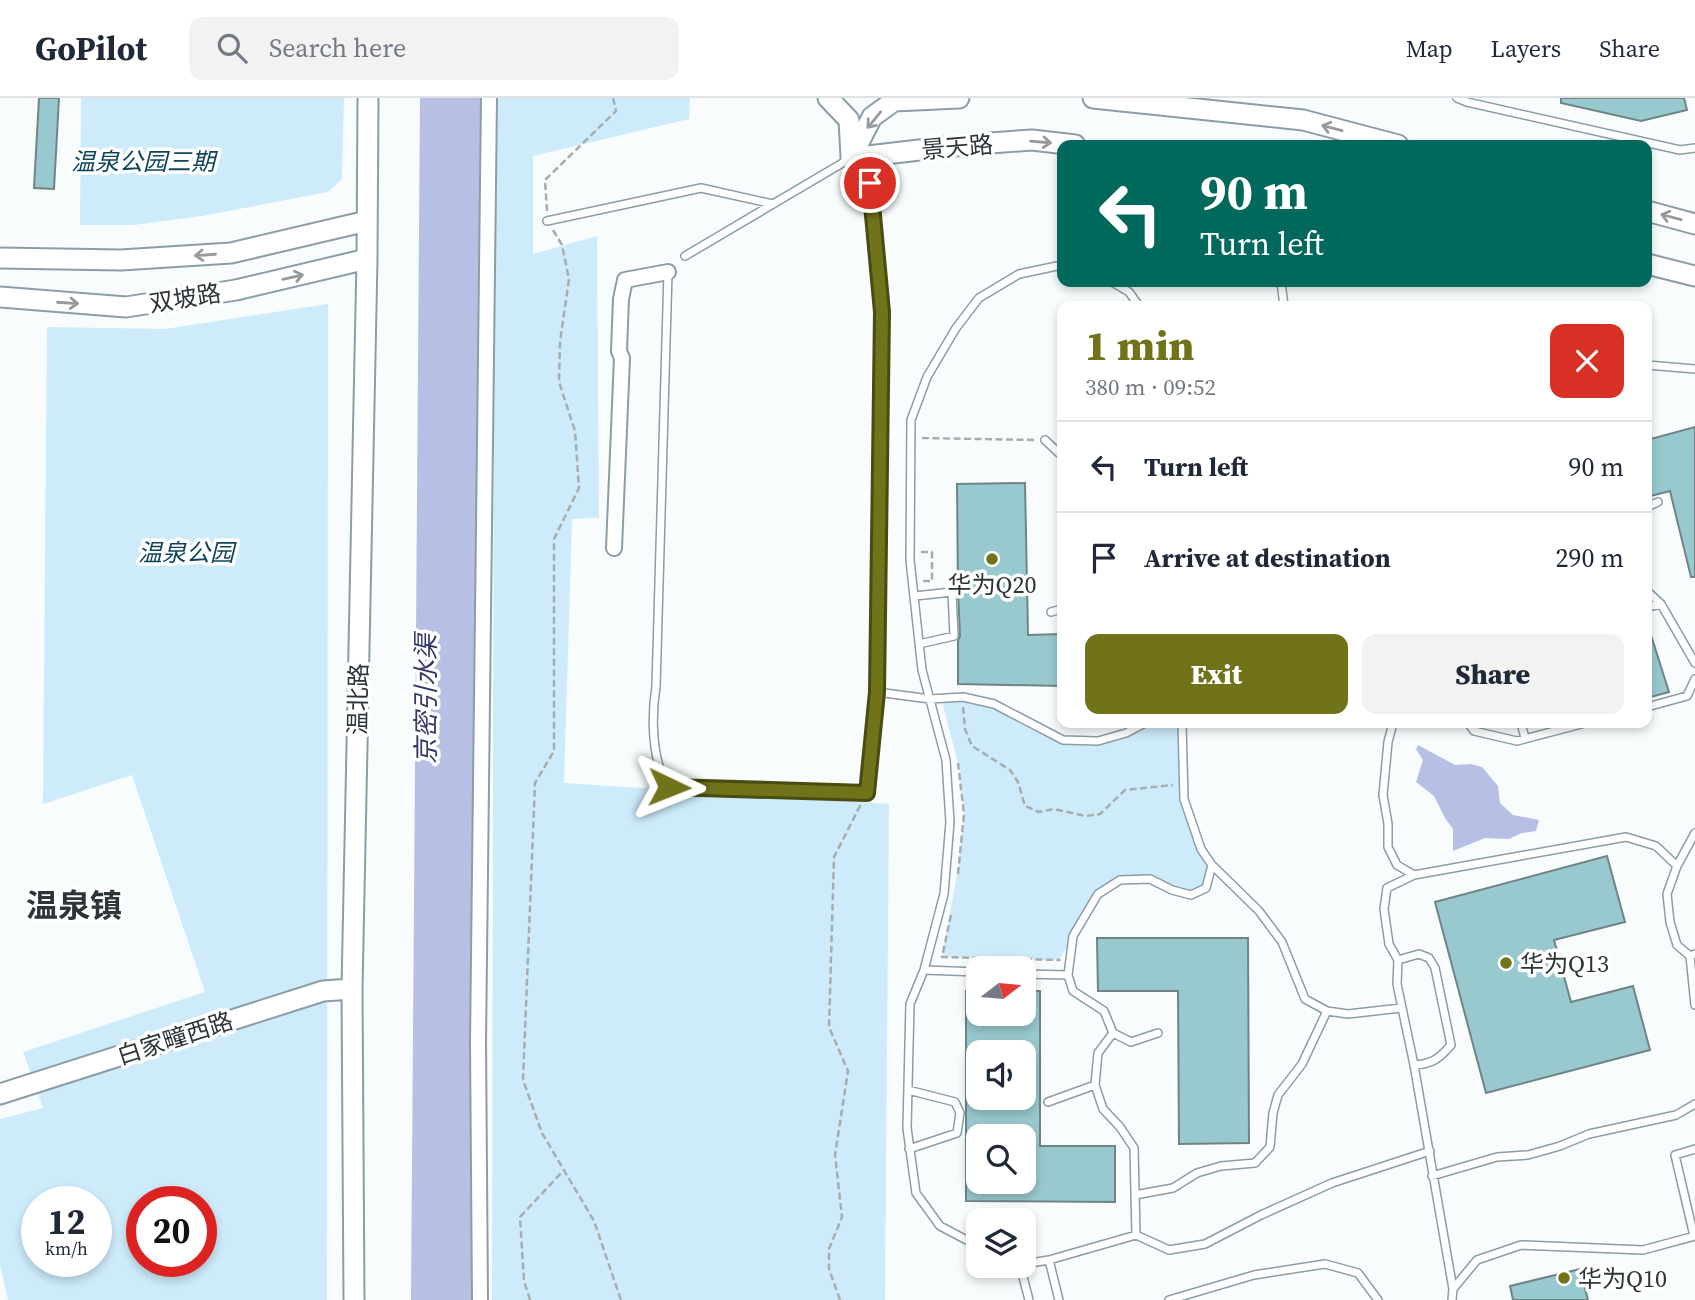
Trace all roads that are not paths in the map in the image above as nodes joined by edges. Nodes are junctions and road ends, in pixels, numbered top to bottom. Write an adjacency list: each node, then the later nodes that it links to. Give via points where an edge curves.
1 (368, 98): 16 (main road, 温北路)
2 (489, 98): 90 (street, via 478,1042)
3 (828, 98): 13 (main road, via 849,120)
4 (959, 98): 13 (main road, 景天路, one-way to 13, via 894,101 873,117)
5 (1093, 98): 7 (main road)
6 (1457, 98): 9 (lane)
7 (1264, 107): 8 (main road, one-way to 7)
8 (1379, 140)
9 (1636, 140)
10 (1057, 143): 13 (main road, 景天路, one-way to 10, via 962,145)
11 (1652, 144): 12 (lane)
12 (1695, 148)
13 (851, 158): 14 (lane); 45 (lane, via 870,183 882,312)
14 (774, 204): 17 (lane, via 701,188); 19 (lane)
15 (1652, 212): 18 (main road, one-way to 15)
16 (367, 221): 20 (main road, 双坡路, one-way to 20, via 231,253 121,260); 21 (main road, 温北路)
17 (548, 221)
18 (1695, 224)
19 (685, 256)
20 (0, 258)
21 (367, 259): 27 (main road, 双坡路, one-way to 21, via 126,307 236,290); 65 (main road, 温北路)
22 (1652, 265): 25 (main road)
23 (1057, 266): 36 (lane, via 1019,274 979,298 927,377 911,420)
24 (668, 272): 35 (street, via 625,280 621,299); 45 (lane, via 654,702 659,768 669,787 867,793)
25 (1695, 275)
26 (1120, 287): 28 (lane)
27 (0, 297)
28 (1135, 301)
29 (1652, 365): 30 (lane)
30 (1695, 369)
31 (1045, 440): 32 (lane)
32 (1057, 451)
33 (1658, 502): 34 (lane)
34 (1652, 505)
35 (614, 548)
36 (915, 596): 42 (lane); 42 (lane, via 952,592 954,636)
37 (1652, 596): 38 (lane)
38 (1661, 604): 39 (lane); 43 (lane)
39 (1652, 606)
40 (1057, 611): 41 (lane)
41 (1051, 612)
42 (919, 645): 46 (lane)
43 (1695, 663)
44 (1695, 679): 47 (lane, via 1687,696)
45 (877, 692): 46 (lane)
46 (930, 699): 48 (lane, via 962,697 994,704 1063,740 1098,741); 61 (lane, via 946,760 950,822 944,894)
47 (1652, 706)
48 (1136, 728)
49 (1182, 728): 56 (lane, via 1184,799 1201,849)
50 (1392, 728): 58 (lane, via 1383,795 1388,847 1396,865)
51 (1472, 728): 54 (lane, via 1517,741)
52 (1522, 728): 54 (lane)
53 (1565, 728): 54 (lane)
54 (1525, 738)
55 (1695, 833): 57 (lane)
56 (1212, 865): 64 (lane, via 1206,888 1191,895 1150,879 1120,880 1098,894 1073,936); 68 (lane, via 1259,911 1282,942 1305,999)
57 (1677, 866): 58 (lane, via 1656,846 1626,836); 59 (lane, via 1667,894 1670,922 1677,945)
58 (1414, 875): 60 (lane, via 1387,888 1384,909 1389,944)
59 (1692, 955): 66 (lane)
60 (1398, 960): 67 (lane); 71 (lane, via 1419,954 1429,958 1451,1045 1428,1064)
61 (924, 970): 62 (lane); 73 (lane, via 910,1004)
62 (966, 972)
63 (1036, 974): 64 (lane)
64 (1068, 975): 69 (lane, via 1073,991 1104,1011)
65 (352, 989): 74 (main road, 白家疃西路, via 323,991); 89 (main road, 温北路)
66 (1695, 1005)
67 (1401, 1008): 68 (lane, via 1348,1014); 71 (lane)
68 (1326, 1011): 81 (lane, via 1302,1064 1278,1095 1270,1147 1255,1163 1221,1166 1197,1173 1174,1188)
69 (1113, 1033): 70 (lane, via 1131,1042); 72 (lane, via 1098,1053)
70 (1158, 1033)
71 (1414, 1065): 79 (lane)
72 (1095, 1085): 75 (lane); 81 (lane, via 1103,1109 1133,1148)
73 (908, 1090): 77 (lane); 77 (lane, via 955,1102 960,1113 957,1133)
74 (0, 1094)
75 (1048, 1102)
76 (1695, 1104): 80 (lane, via 1676,1115 1589,1133 1528,1156 1497,1157)
77 (909, 1149): 84 (lane, via 916,1193 940,1226)
78 (1695, 1149): 83 (lane, via 1675,1155)
79 (1430, 1151): 80 (lane); 82 (lane, via 1332,1183 1205,1244 1169,1250)
80 (1432, 1176): 88 (lane)
81 (1135, 1195): 82 (lane)
82 (1136, 1235): 85 (lane)
83 (1694, 1236): 88 (lane, via 1643,1250 1521,1245 1477,1260)
84 (966, 1240)
85 (1049, 1260): 86 (lane); 92 (lane)
86 (1036, 1262)
87 (1025, 1278): 91 (lane)
88 (1453, 1289): 95 (lane)
89 (354, 1300)
90 (480, 1300)
91 (1029, 1300)
92 (1059, 1300)
93 (1169, 1300): 94 (lane, via 1254,1275 1325,1264 1358,1273)
94 (1378, 1300)
95 (1452, 1300)

